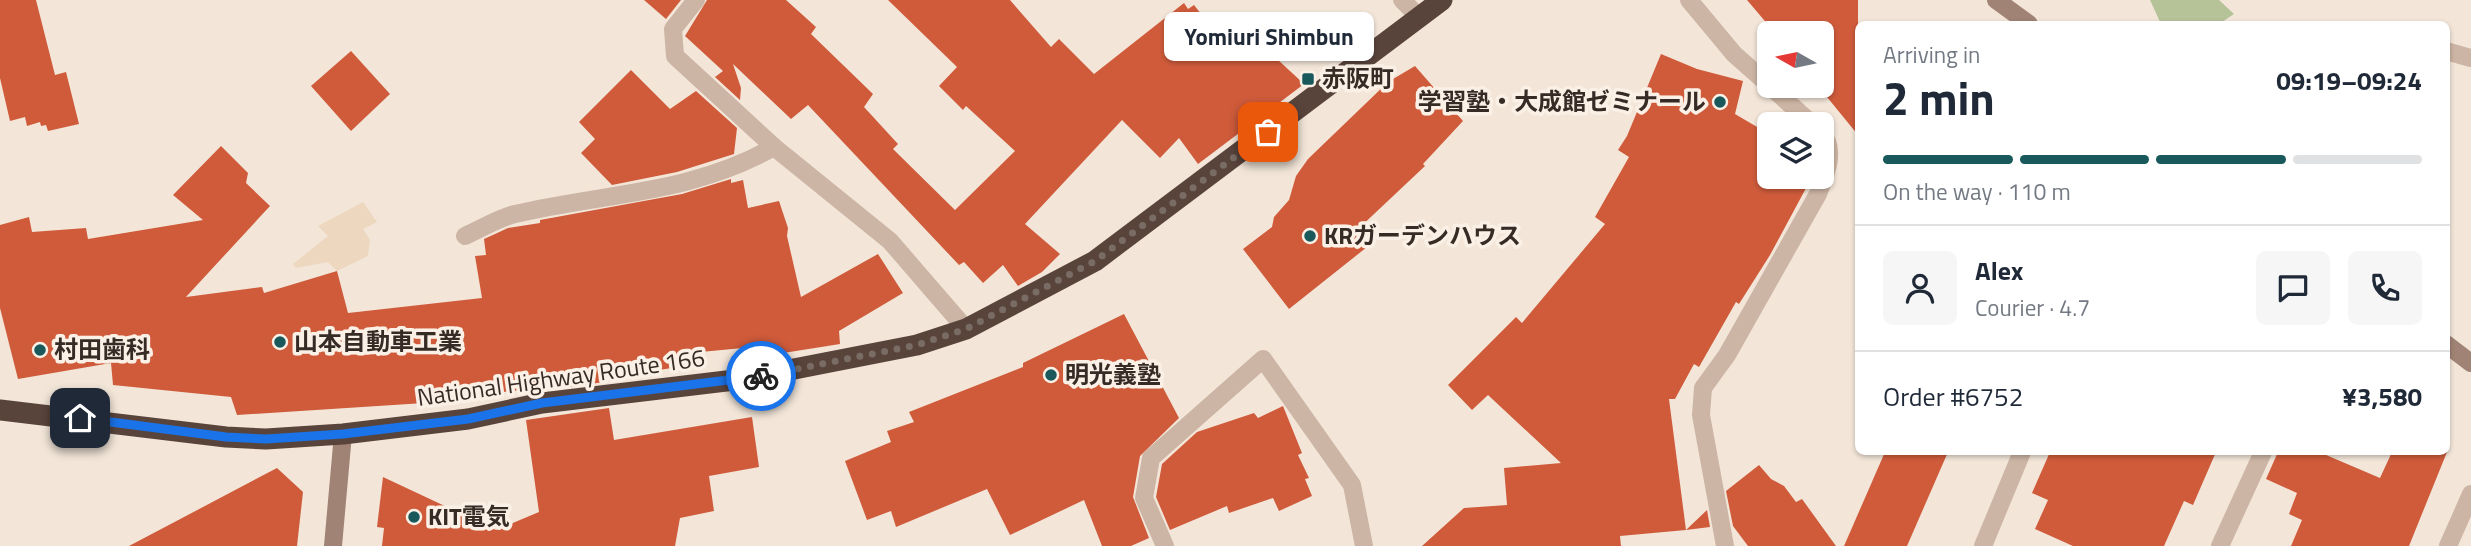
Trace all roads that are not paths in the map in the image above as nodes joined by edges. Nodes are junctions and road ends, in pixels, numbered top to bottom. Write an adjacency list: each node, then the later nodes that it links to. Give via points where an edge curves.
1 (696, 0): 13 (street, via 673,29 675,56)
2 (1402, 0): 6 (street)
3 (1442, 0): 6 (highway, National Highway Route 166)
4 (1689, 0): 10 (street)
5 (1996, 0): 7 (street)
6 (1420, 18): 16 (highway, National Highway Route 166, via 1095,261)
7 (2025, 21)
8 (2450, 52): 9 (street)
9 (2471, 58)
10 (1757, 74)
11 (1783, 98): 12 (street)
12 (1799, 112)
13 (774, 147): 15 (street, via 727,171 512,215); 16 (street, via 890,242)
14 (1820, 189): 27 (street, via 1727,355 1703,388 1701,415)
15 (466, 236)
16 (966, 329): 20 (highway, National Highway Route 166, via 917,345 743,379 542,403 468,419)
17 (2450, 347): 18 (street)
18 (2471, 363)
19 (0, 410): 20 (highway, National Highway Route 166, via 226,437)
20 (343, 434): 24 (street)
21 (2021, 455): 28 (street)
22 (2262, 455): 29 (street)
23 (2471, 494): 30 (street)
24 (333, 546)
25 (1165, 546): 26 (street, via 1144,498 1151,458 1263,359 1352,485)
26 (1364, 546)
27 (1726, 546)
28 (1983, 546)
29 (2220, 546)
30 (2448, 546)

